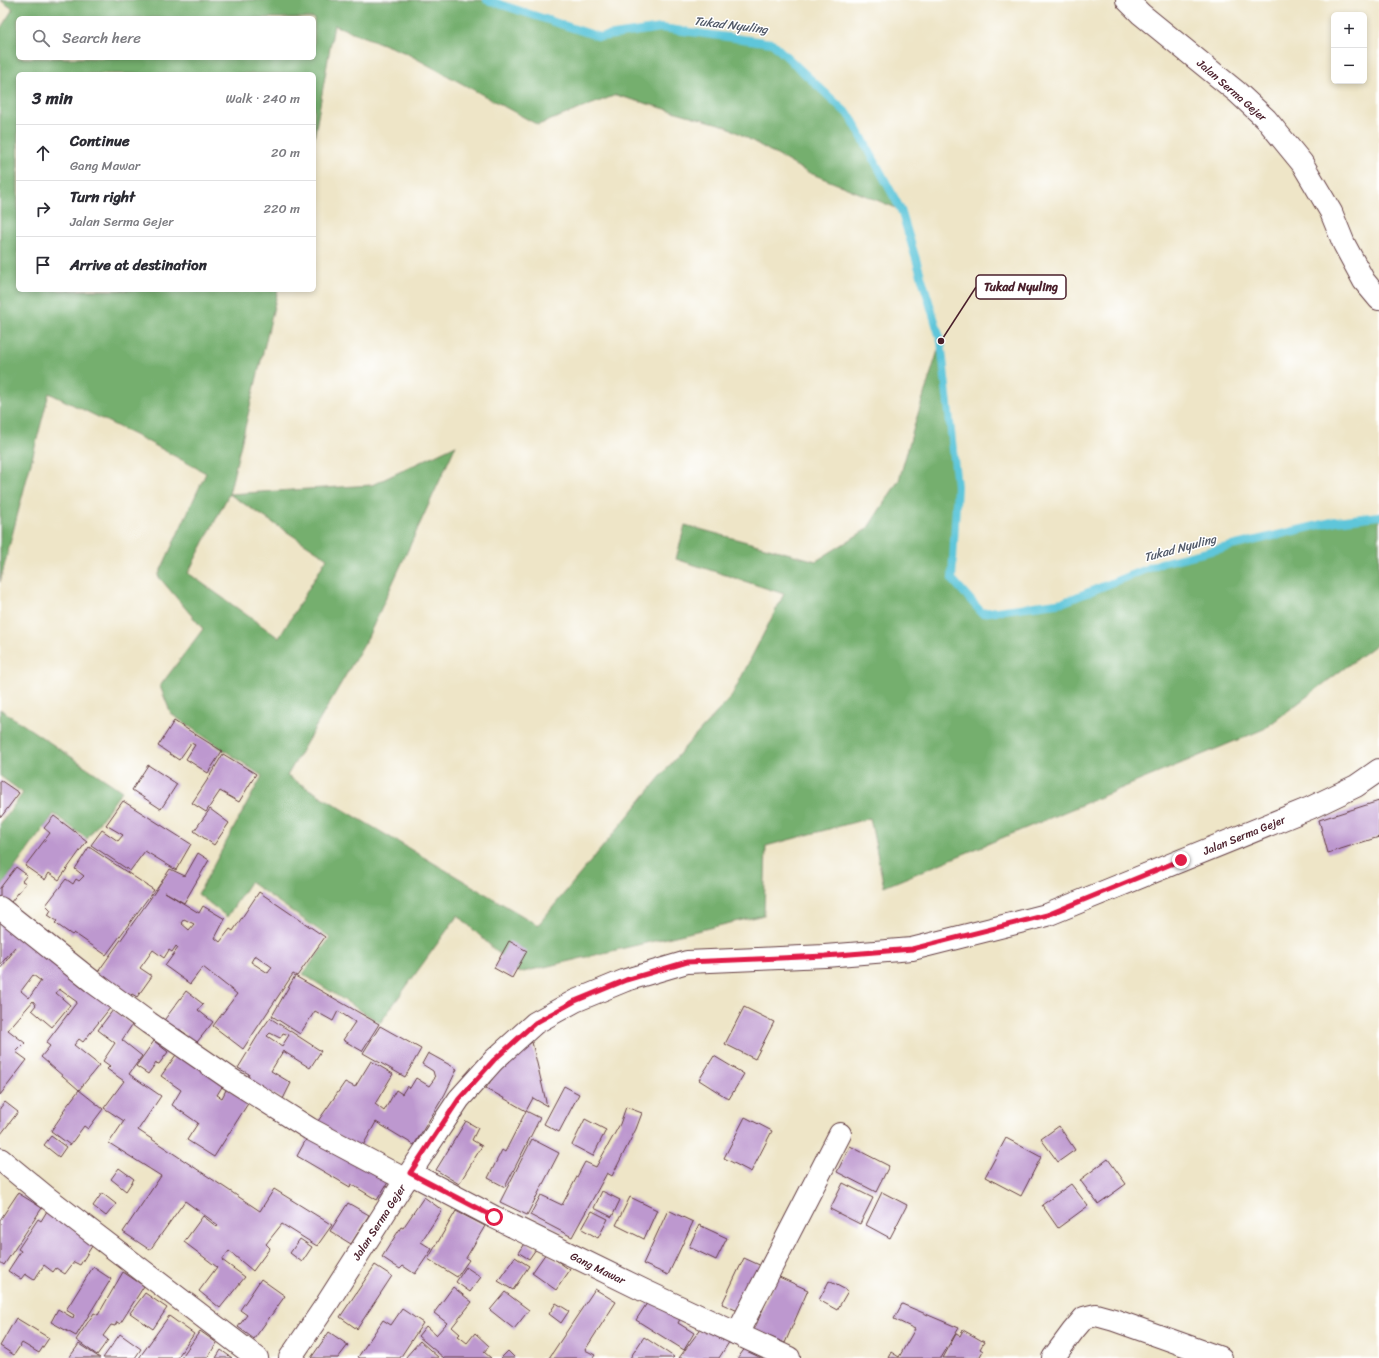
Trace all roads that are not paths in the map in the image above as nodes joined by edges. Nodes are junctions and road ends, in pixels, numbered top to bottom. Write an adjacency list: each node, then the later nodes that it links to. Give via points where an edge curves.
1 (1127, 0): 2 (street, Jalan Serma Gejer, via 1266,119 1302,162 1331,212 1344,244 1364,281)
2 (1379, 299)
3 (1379, 770): 7 (street, Jalan Serma Gejer, via 1356,786 1310,808 1047,915 912,949 687,962 626,980 575,1001 535,1023 494,1060 459,1099)
4 (0, 908): 7 (street, Gang Mawar, via 93,982 229,1078 310,1130)
5 (840, 1134): 8 (street)
6 (0, 1159): 9 (street, via 57,1206)
7 (408, 1177): 8 (street, Gang Mawar); 10 (street, Jalan Serma Gejer)
8 (737, 1334): 11 (street, Gang Mawar)
9 (257, 1358)
10 (290, 1358)
11 (789, 1358)
12 (1053, 1358): 13 (street, via 1072,1330 1084,1318 1096,1315)
13 (1221, 1358)

